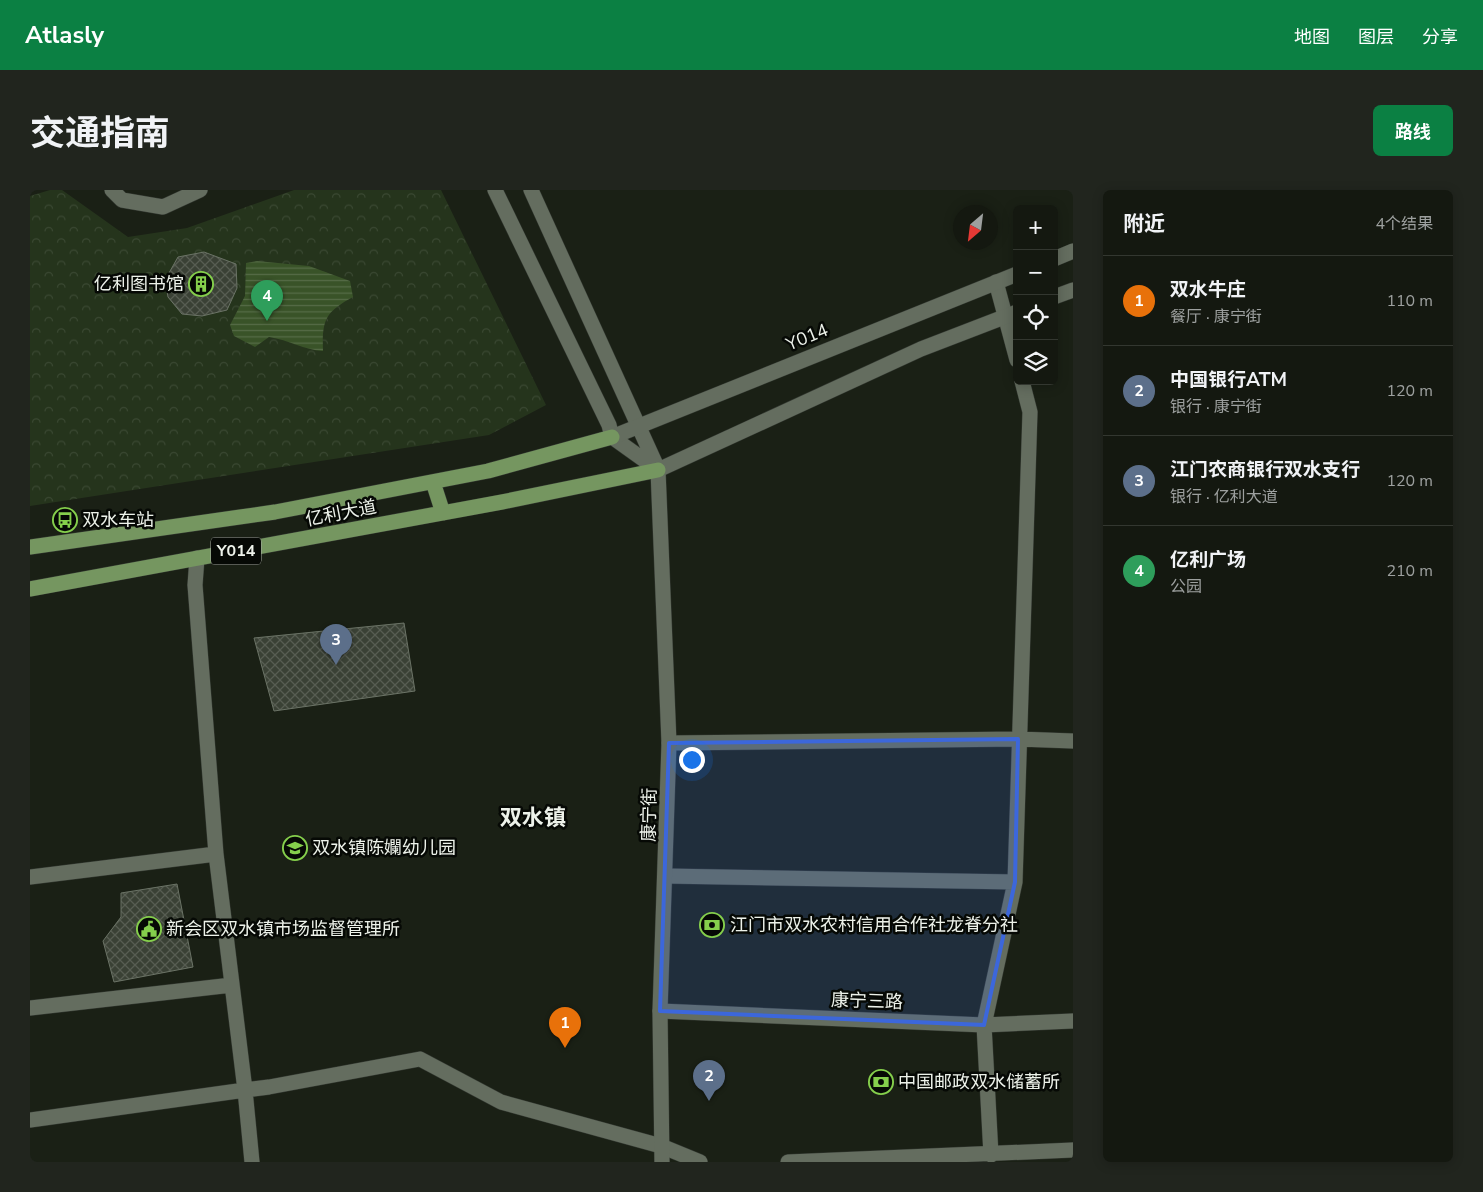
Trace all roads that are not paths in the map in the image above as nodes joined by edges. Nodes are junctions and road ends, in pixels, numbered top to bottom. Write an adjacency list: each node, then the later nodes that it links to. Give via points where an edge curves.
1 (112, 190): 2 (street, via 122,200 163,206)
2 (200, 190)
3 (495, 190): 15 (street)
4 (531, 190): 14 (street, 康宁街)
5 (1073, 251): 6 (street)
6 (1058, 257)
7 (1013, 276): 8 (street, Y014)
8 (996, 282): 11 (street); 14 (street, Y014)
9 (1073, 290): 10 (street)
10 (1058, 296)
11 (1011, 314): 12 (street); 16 (street, via 921,349)
12 (1014, 340)
13 (1023, 385): 22 (street, via 1030,412)
14 (637, 425): 15 (street, Y014); 16 (street, 康宁街)
15 (612, 437): 16 (street); 17 (main road, 亿利大道 / Y014, via 488,471)
16 (658, 470): 18 (main road, 亿利大道 / Y014); 24 (street, 康宁街)
17 (433, 482): 18 (main road); 19 (main road, 亿利大道 / Y014, via 275,512)
18 (443, 514): 20 (main road, 亿利大道 / Y014)
19 (30, 547)
20 (197, 558): 21 (main road, 亿利大道 / Y014); 25 (street, via 196,585)
21 (30, 589)
22 (1018, 739): 23 (street); 24 (street); 28 (street)
23 (1073, 741)
24 (669, 743): 26 (street, 康宁街)
25 (216, 854): 27 (street); 29 (street)
26 (666, 876): 28 (street); 31 (street, 康宁街)
27 (30, 877)
28 (1015, 882): 33 (street)
29 (232, 985): 30 (street); 34 (street)
30 (30, 1008)
31 (660, 1011): 33 (street, 康宁三路); 36 (street, 康宁街)
32 (1073, 1021): 33 (street, 康宁三路)
33 (984, 1025): 38 (street)
34 (245, 1090): 35 (street); 36 (street, via 420,1059 501,1102); 39 (street)
35 (30, 1120)
36 (661, 1146): 40 (street, 康宁街); 41 (street)
37 (1073, 1150): 38 (street)
38 (990, 1155): 43 (street)
39 (252, 1162)
40 (662, 1162)
41 (700, 1162)
42 (788, 1162): 43 (street)
43 (794, 1162)

